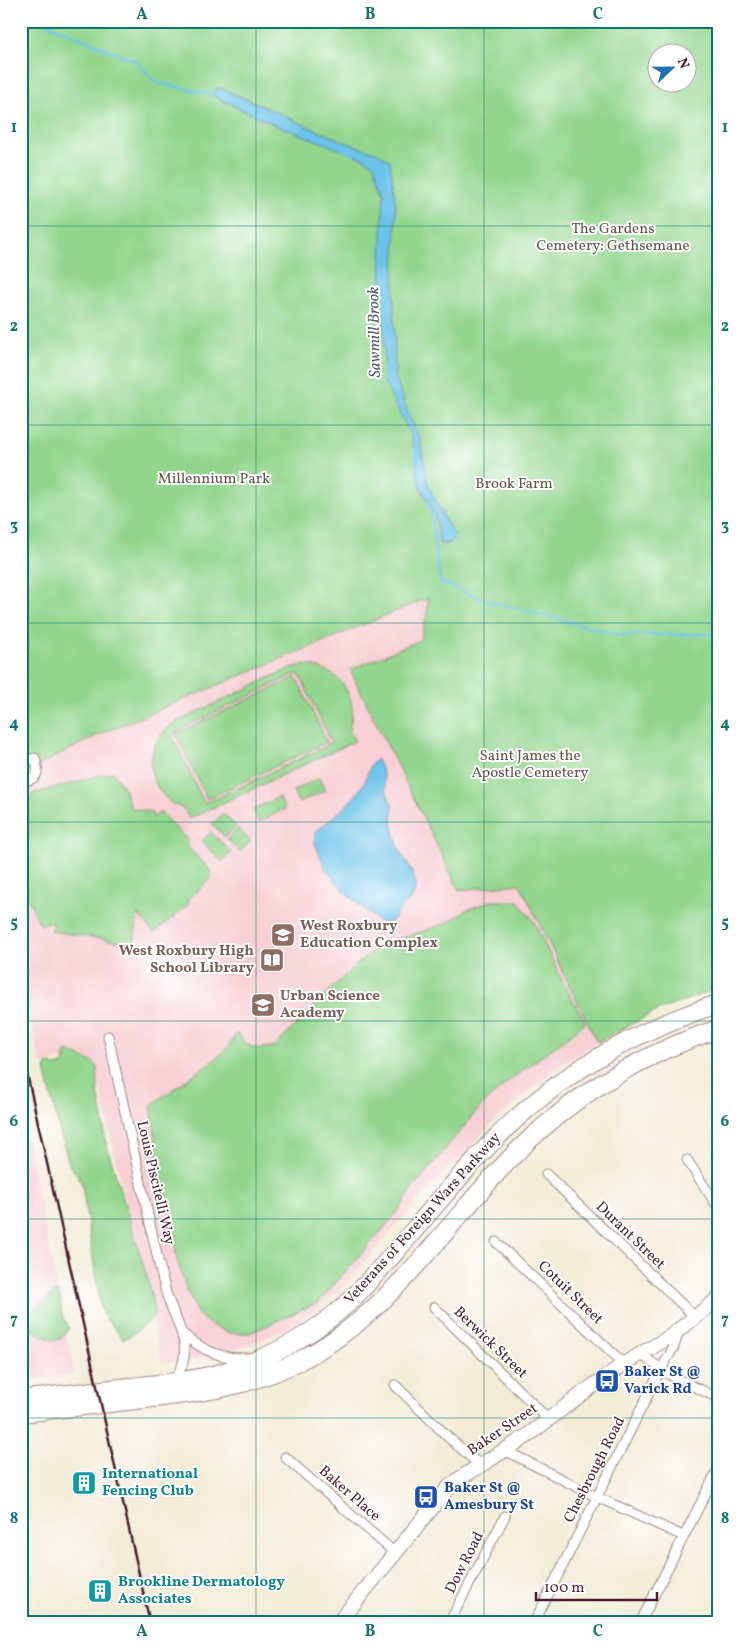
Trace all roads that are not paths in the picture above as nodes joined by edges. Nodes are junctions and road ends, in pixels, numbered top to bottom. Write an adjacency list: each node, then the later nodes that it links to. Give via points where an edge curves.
1 (21, 762): 2 (street, via 35,758 38,770 30,781)
2 (21, 781)
3 (718, 1004): 8 (highway, Veterans of Foreign Wars Parkway, via 638,1035 569,1076 512,1122)
4 (718, 1030): 9 (highway, Veterans of Foreign Wars Parkway, via 686,1040 646,1059 583,1096 527,1142)
5 (108, 1036): 16 (street, Louis Piscitelli Way, via 161,1273)
6 (687, 1160): 10 (street)
7 (546, 1174): 14 (street, Durant Street)
8 (451, 1187): 9 (highway); 18 (highway, Veterans of Foreign Wars Parkway, via 345,1306 310,1332)
9 (469, 1204): 25 (highway, Veterans of Foreign Wars Parkway, via 369,1314 328,1345 282,1370 208,1392)
10 (718, 1207)
11 (496, 1242): 19 (street, Cotuit Street)
12 (718, 1299): 14 (street, Baker Street)
13 (434, 1307): 26 (street, Berwick Street)
14 (695, 1317): 15 (street, Baker Street)
15 (679, 1329): 17 (street, Baker Street); 20 (street, Chesbrough Road, via 674,1347)
16 (183, 1334): 18 (street, via 196,1345 217,1355 232,1359); 21 (street, Louis Piscitelli Way, via 184,1361)
17 (640, 1354): 19 (street, Baker Street); 20 (street)
18 (265, 1357): 21 (highway, Veterans of Foreign Wars Parkway, via 221,1373)
19 (624, 1364): 26 (street, Baker Street)
20 (661, 1369): 23 (street); 31 (street, Chesbrough Road)
21 (173, 1383): 24 (highway, Veterans of Foreign Wars Parkway)
22 (395, 1385): 29 (street)
23 (718, 1398)
24 (21, 1400)
25 (21, 1413)
26 (548, 1419): 27 (street, Baker Street)
27 (504, 1450): 29 (street, Baker Street); 31 (street)
28 (285, 1457): 34 (street, Baker Place)
29 (480, 1465): 34 (street, Baker Street, via 449,1487)
30 (718, 1470): 33 (street)
31 (596, 1497): 33 (street); 37 (street, Chesbrough Road)
32 (505, 1516): 36 (street, Dow Road)
33 (683, 1536): 38 (street)
34 (395, 1553): 35 (street, Baker Street)
35 (338, 1623)
36 (449, 1623)
37 (534, 1623)
38 (640, 1623)

